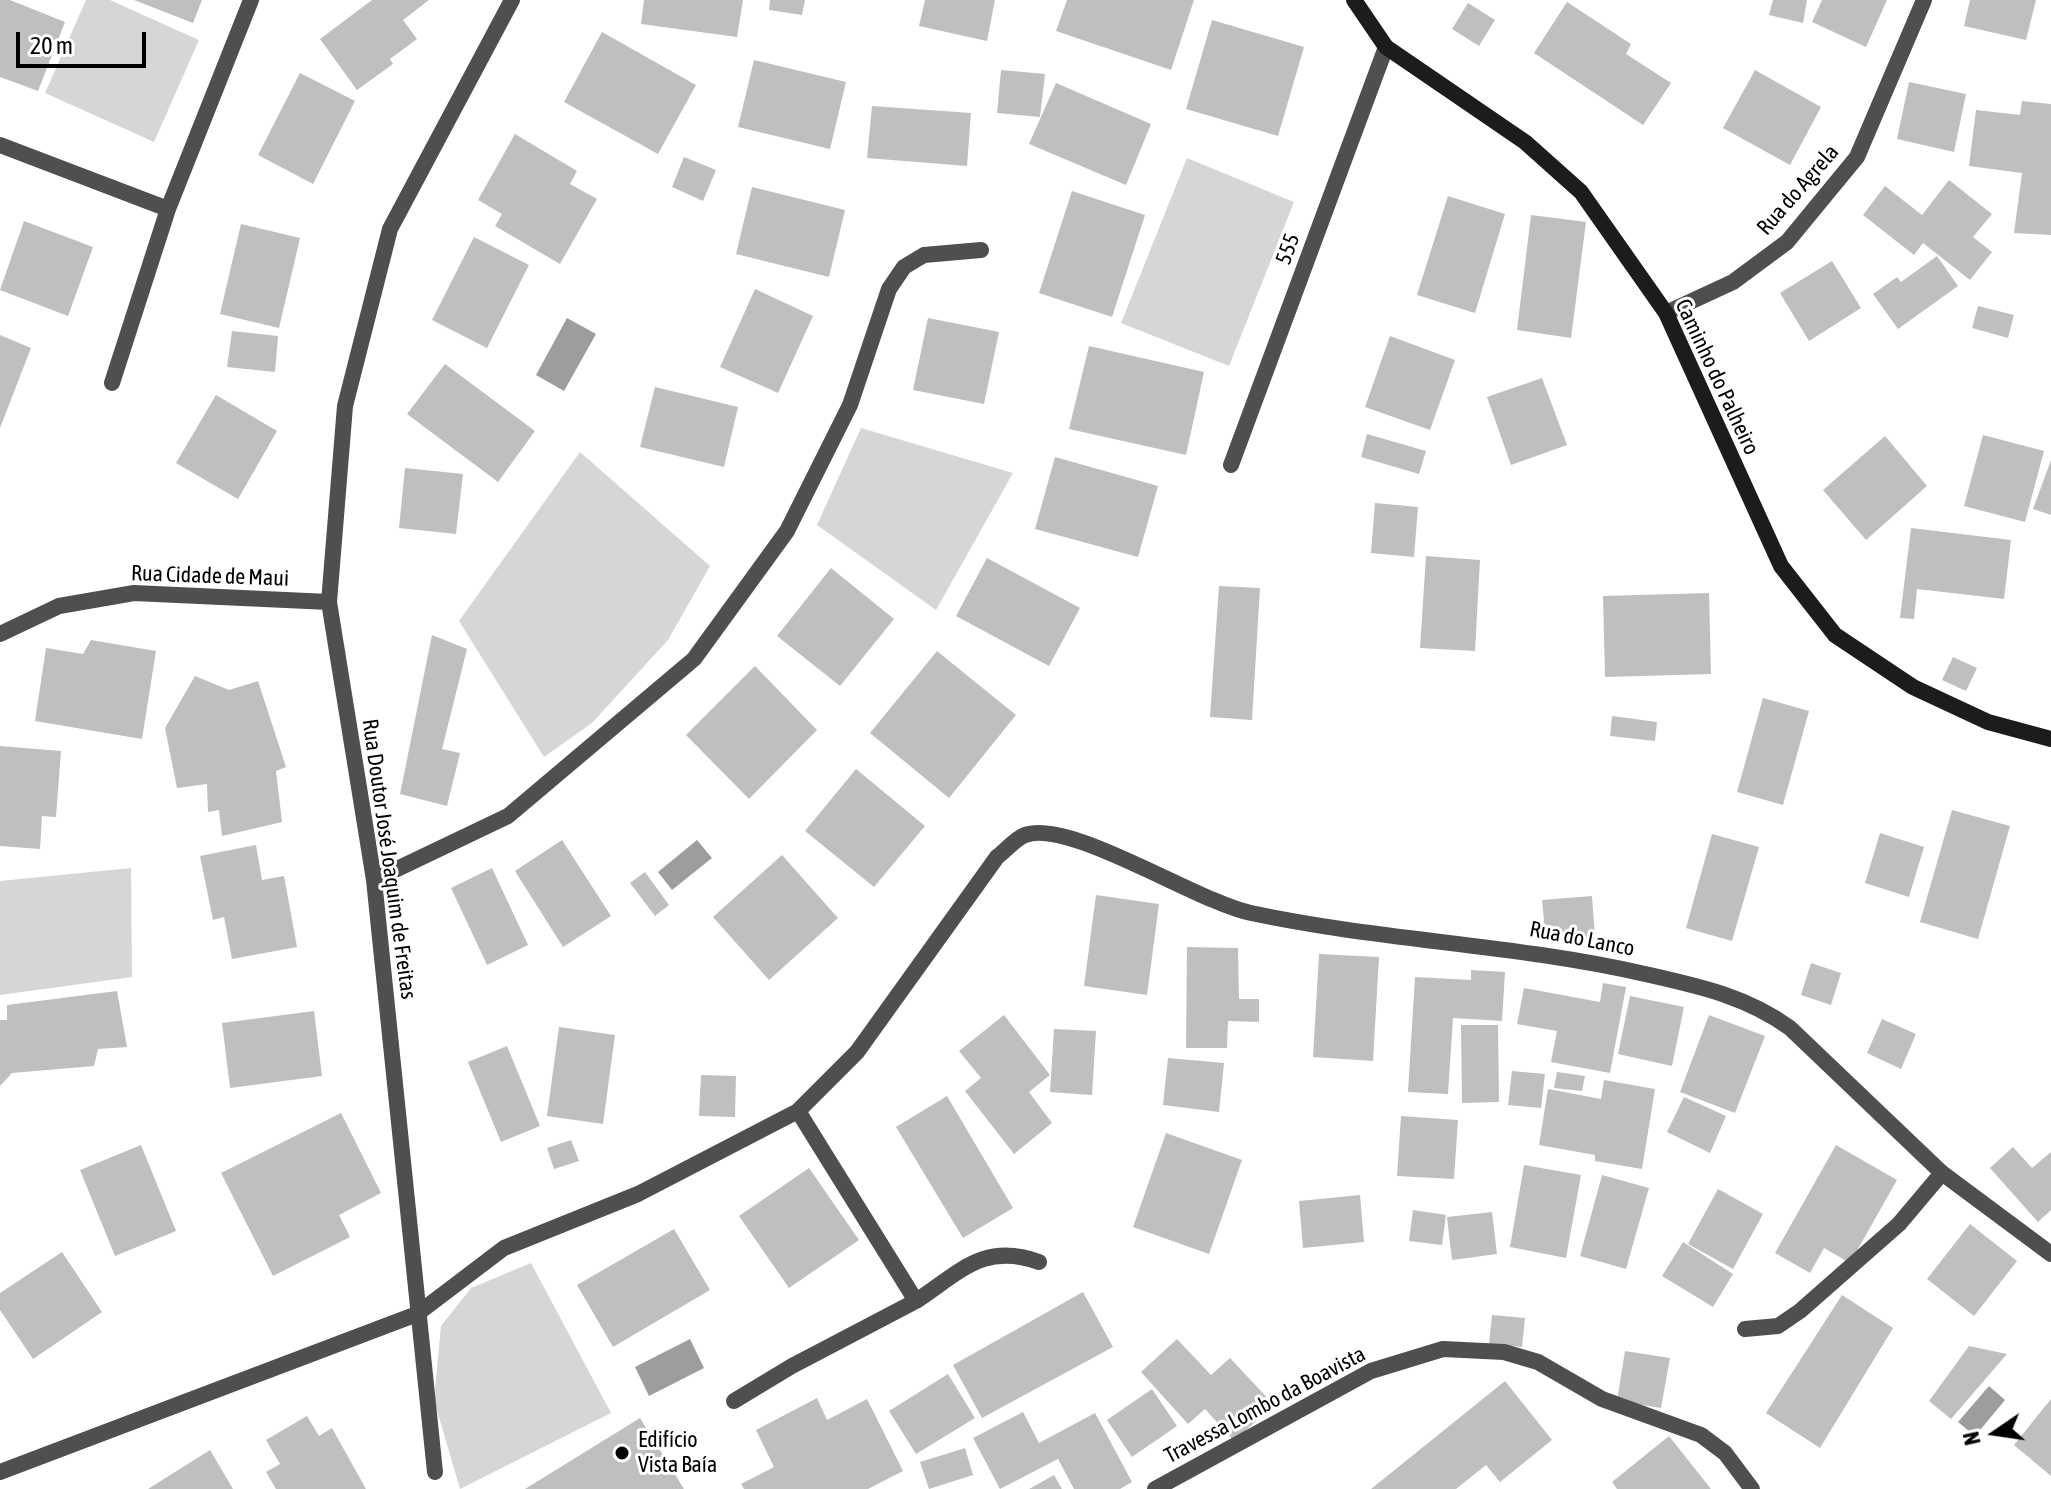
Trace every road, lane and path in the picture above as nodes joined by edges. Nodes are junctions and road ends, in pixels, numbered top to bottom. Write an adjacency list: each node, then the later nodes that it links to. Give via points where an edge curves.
1 (251, 0): 7 (street)
2 (512, 0): 12 (street, Rua Doutor José Joaquim de Freitas, via 390,229 345,406)
3 (1354, 0): 5 (street, Caminho do Palheiro)
4 (1924, 0): 9 (street, Rua do Agrela, via 1857,157 1787,242 1733,282)
5 (1386, 47): 9 (street, Caminho do Palheiro, via 1525,142 1581,192); 11 (street, 555)
6 (0, 145): 7 (street)
7 (168, 209): 10 (street)
8 (981, 250): 15 (street, via 924,255 904,267 889,289 850,405 787,531 694,659 508,816)
9 (1666, 313): 14 (street, Caminho do Palheiro, via 1781,566 1835,635 1913,687 1988,722)
10 (112, 383)
11 (1231, 465)
12 (329, 602): 13 (street, Rua Cidade de Maui, via 134,593 59,606); 15 (street, Rua Doutor José Joaquim de Freitas)
13 (0, 634)
14 (2051, 739)
15 (374, 880): 21 (street, Rua Doutor José Joaquim de Freitas)
16 (798, 1111): 17 (street, Rua do Lanco, via 857,1052 997,857 1026,834 1065,835 1247,913 1378,936 1495,945 1715,990 1764,1010 1790,1028); 20 (street); 21 (street, via 638,1194 504,1248)
17 (1942, 1173): 18 (street, Rua do Lanco); 22 (street, via 1899,1224 1800,1311 1778,1326)
18 (2051, 1254)
19 (1039, 1262): 20 (street, via 1015,1253 984,1255)
20 (916, 1301): 23 (street)
21 (417, 1314): 24 (street); 25 (street)
22 (1745, 1329)
23 (734, 1401)
24 (0, 1472)
25 (435, 1472)
26 (1155, 1489): 27 (street, Travessa Lombo da Boavista, via 1371,1371 1443,1349 1504,1352 1538,1362 1602,1399 1701,1435 1725,1453)
27 (1752, 1489)

